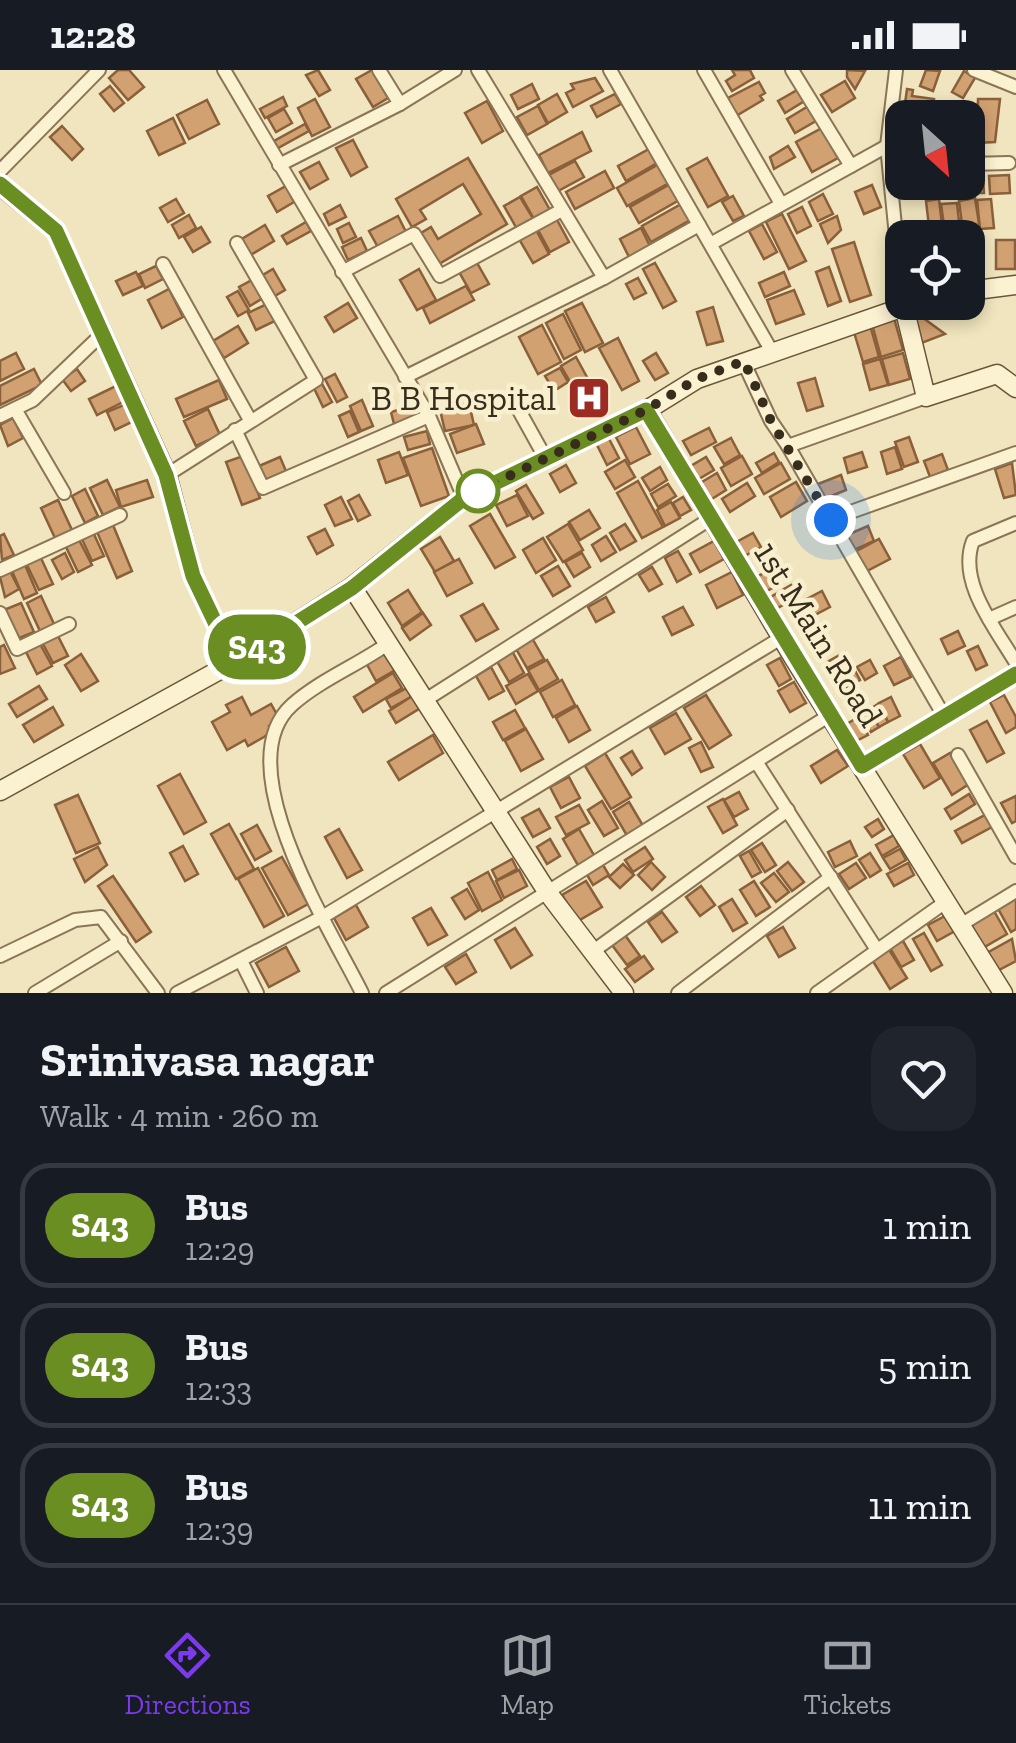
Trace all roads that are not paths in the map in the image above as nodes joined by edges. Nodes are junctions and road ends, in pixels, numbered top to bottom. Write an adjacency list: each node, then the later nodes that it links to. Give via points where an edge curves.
1 (100, 70): 20 (street)
2 (224, 70): 18 (street)
3 (379, 70): 14 (street)
4 (455, 70): 14 (street)
5 (478, 70): 23 (street)
6 (628, 70): 10 (street)
7 (704, 70): 22 (street)
8 (792, 70): 19 (street)
9 (974, 70): 12 (street)
10 (612, 74): 24 (street)
11 (893, 74): 13 (street)
12 (1016, 88)
13 (891, 100)
14 (400, 104): 18 (street)
15 (885, 148): 19 (street)
16 (1009, 163): 17 (street)
17 (985, 164)
18 (278, 165): 28 (street)
19 (851, 166): 22 (street)
20 (0, 171)
21 (0, 184): 34 (street, via 56,231)
22 (780, 202): 26 (street)
23 (562, 210): 28 (street, via 440,276 414,234); 29 (street)
24 (699, 225): 26 (street); 29 (street)
25 (237, 243): 45 (street, via 316,380)
26 (712, 243): 35 (street)
27 (163, 264): 45 (street)
28 (342, 272): 37 (street)
29 (604, 278): 37 (street)
30 (1016, 286): 31 (street)
31 (985, 289)
32 (885, 310): 35 (street)
33 (911, 320): 39 (street)
34 (101, 334): 41 (street, via 33,400); 50 (street)
35 (772, 350): 36 (street)
36 (744, 361): 42 (street); 47 (street)
37 (405, 377): 44 (street)
38 (1016, 388): 39 (street, via 997,374)
39 (926, 397): 47 (street)
40 (516, 404): 49 (street)
41 (15, 409): 43 (street); 51 (street)
42 (646, 410): 49 (street); 54 (street, 1st Main Road)
43 (0, 416)
44 (429, 416): 46 (street, via 263,488); 52 (street)
45 (250, 420): 46 (street)
46 (236, 430): 50 (street)
47 (788, 446): 55 (street)
48 (1016, 454): 55 (street)
49 (546, 458): 52 (street)
50 (166, 475): 65 (street, via 193,576)
51 (64, 492)
52 (464, 498): 58 (street)
53 (120, 515): 57 (street)
54 (710, 519): 63 (street, 1st Main Road); 68 (street)
55 (831, 520): 70 (street)
56 (1016, 523): 61 (street, via 973,541 967,556)
57 (0, 570)
58 (352, 588): 64 (street); 65 (street)
59 (1016, 606): 61 (street)
60 (0, 613): 62 (street, via 17,648)
61 (990, 619): 66 (street)
62 (69, 624)
63 (781, 638): 69 (street, 1st Main Road); 76 (street)
64 (389, 642): 68 (street); 82 (street, via 290,706 267,756 274,806)
65 (234, 662): 74 (street)
66 (1016, 663)
67 (1016, 674): 70 (street)
68 (427, 699): 76 (street)
69 (830, 715): 72 (street); 73 (street, 1st Main Road)
70 (944, 716): 73 (street)
71 (958, 755): 77 (street)
72 (757, 763): 75 (street); 80 (street)
73 (862, 766): 81 (street, 1st Main Road)
74 (1, 788)
75 (788, 810): 78 (street); 86 (street)
76 (496, 811): 80 (street); 82 (street)
77 (1016, 857)
78 (831, 877): 85 (street); 97 (street)
79 (1016, 892): 83 (street)
80 (548, 894): 86 (street); 95 (street)
81 (947, 900): 83 (street, 1st Main Road); 85 (street)
82 (324, 916): 88 (street); 94 (street)
83 (962, 924): 89 (street, 1st Main Road)
84 (121, 941): 87 (street, via 94,916); 90 (street); 91 (street)
85 (878, 950): 98 (street)
86 (592, 952): 96 (street)
87 (0, 956)
88 (241, 961): 92 (street); 93 (street)
89 (996, 990)
90 (35, 993)
91 (158, 993)
92 (177, 993)
93 (257, 993)
94 (362, 993)
95 (386, 993)
96 (624, 993)
97 (678, 993)
98 (817, 993)

